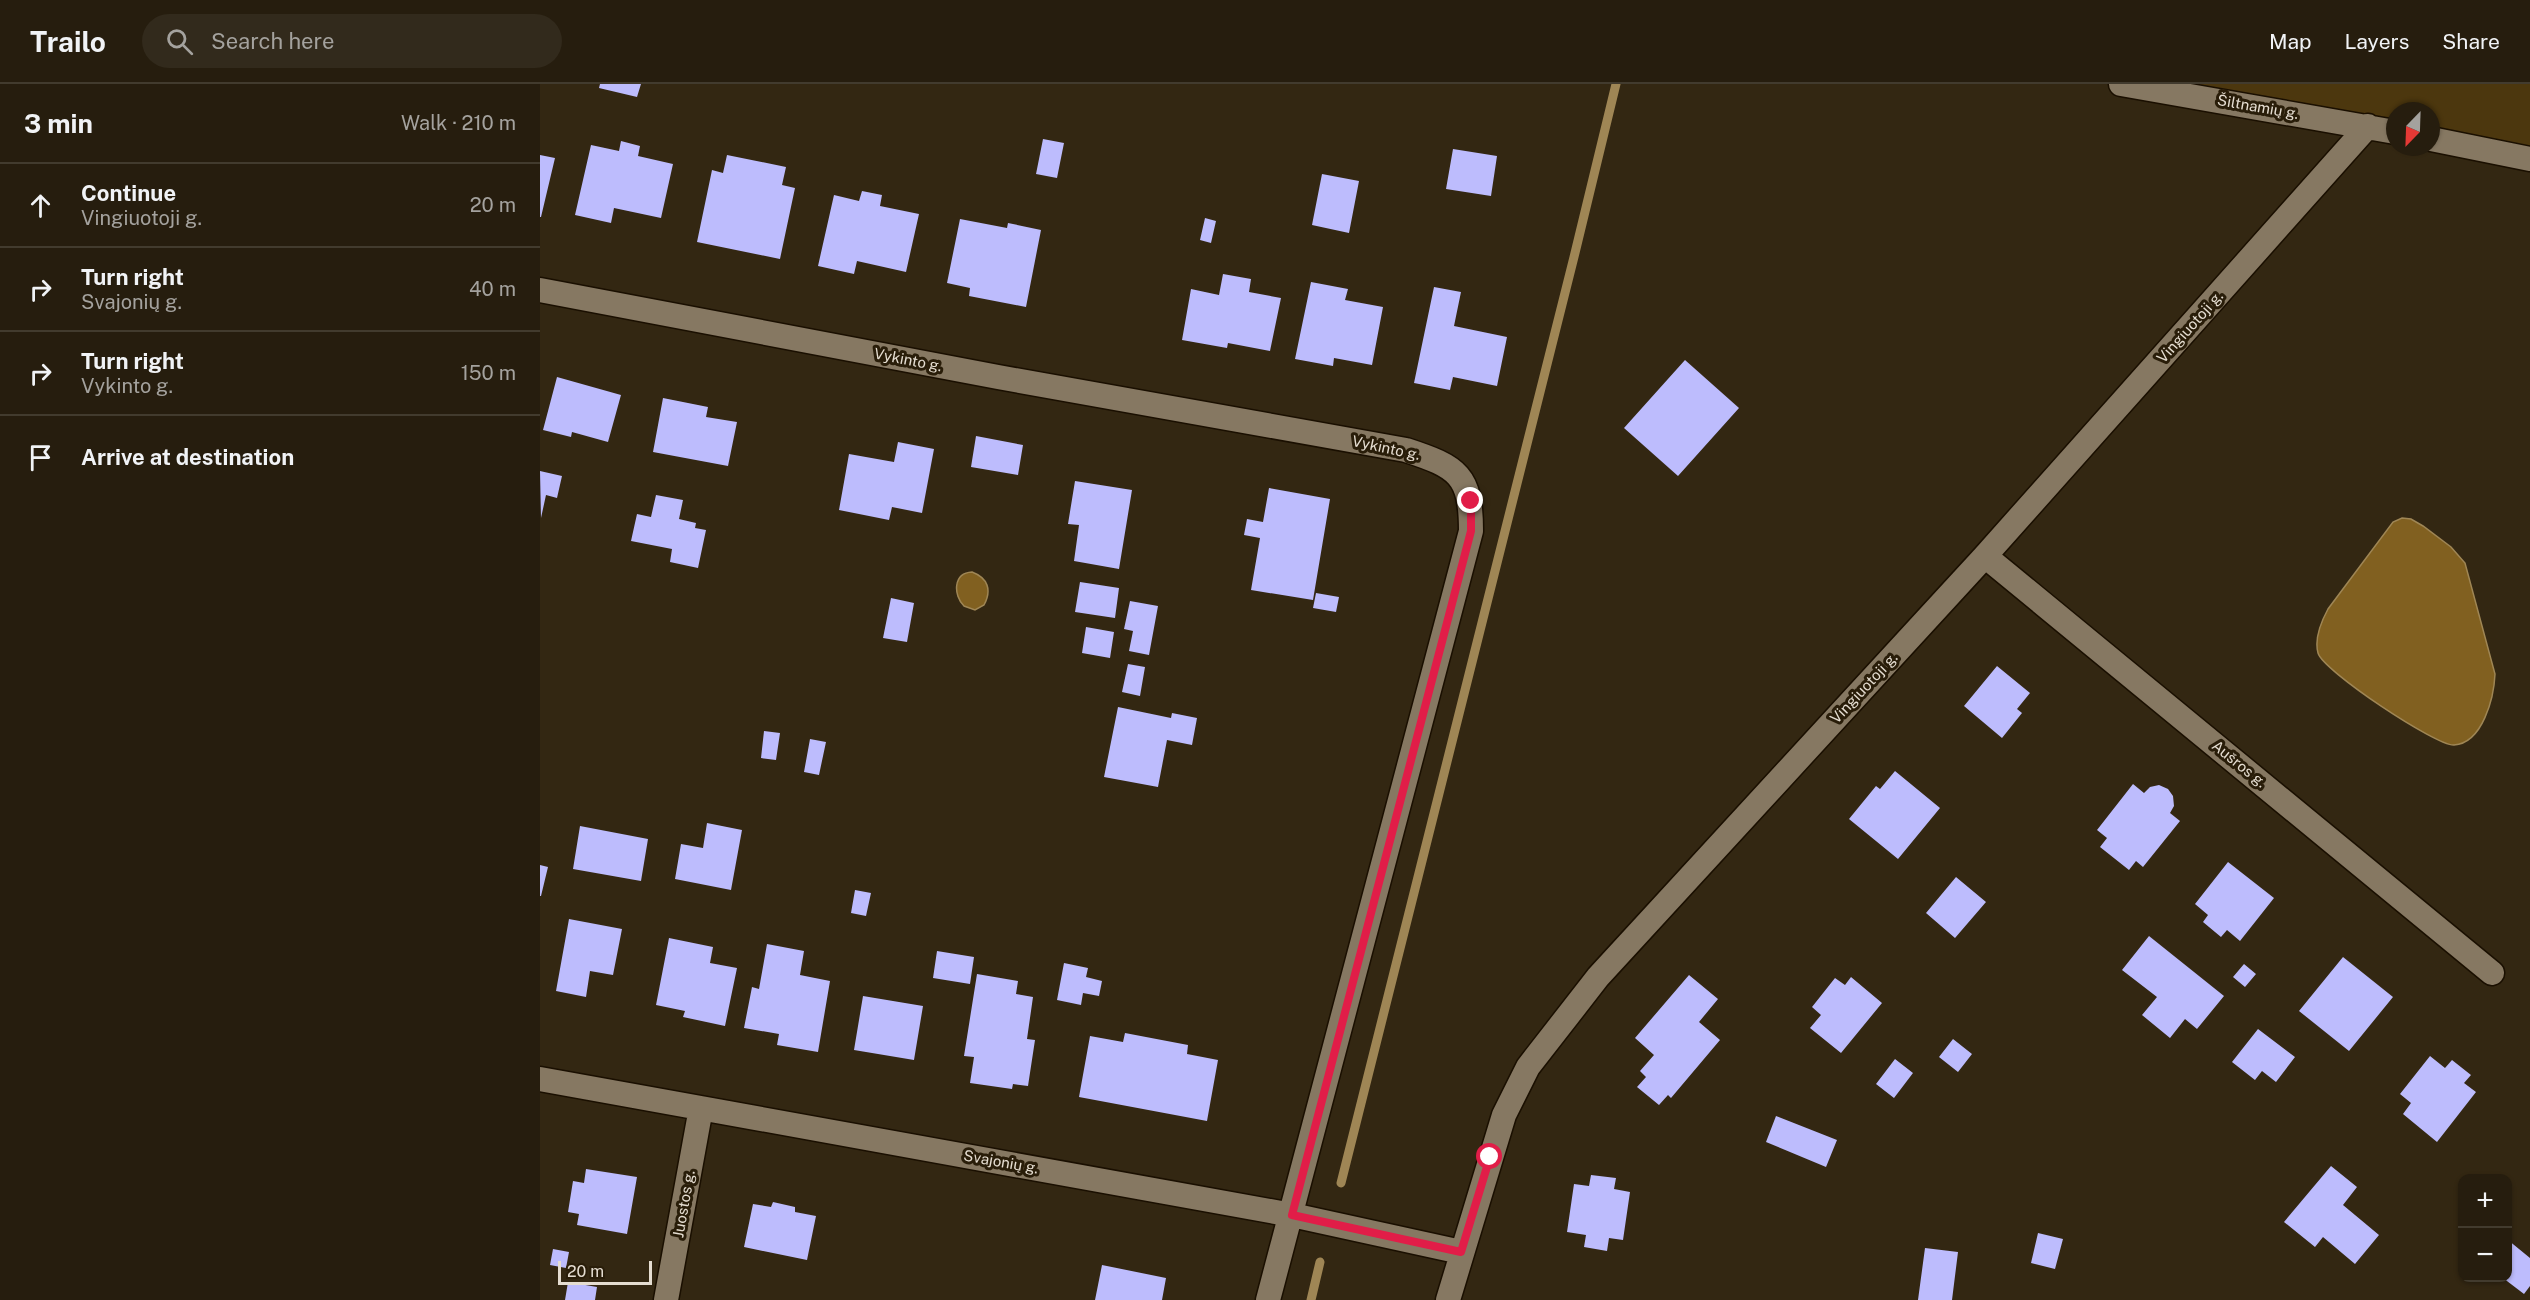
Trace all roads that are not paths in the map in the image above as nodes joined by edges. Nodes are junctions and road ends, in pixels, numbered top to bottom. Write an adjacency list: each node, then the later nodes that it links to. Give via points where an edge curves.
1 (2121, 84): 2 (street, Šiltnamių g.)
2 (2368, 126): 3 (street, Šiltnamių g.); 7 (street, Vingiuotoji g.)
3 (2386, 130)
4 (2440, 141): 5 (street)
5 (2530, 159)
6 (540, 290): 11 (street, Vykinto g., via 1406,450 1440,461 1460,477 1471,501 1471,531)
7 (1985, 556): 8 (street, Aušros g.); 12 (street, Vingiuotoji g., via 1598,976 1557,1027 1528,1067 1504,1115)
8 (2493, 973)
9 (540, 1079): 10 (street, Svajonių g.)
10 (701, 1108): 11 (street, Svajonių g.); 13 (street, Juostos g.)
11 (1292, 1215): 12 (street, Svajonių g.); 14 (street, Vykinto g.)
12 (1461, 1252): 15 (street, Vingiuotoji g.)
13 (666, 1300)
14 (1269, 1300)
15 (1448, 1300)

